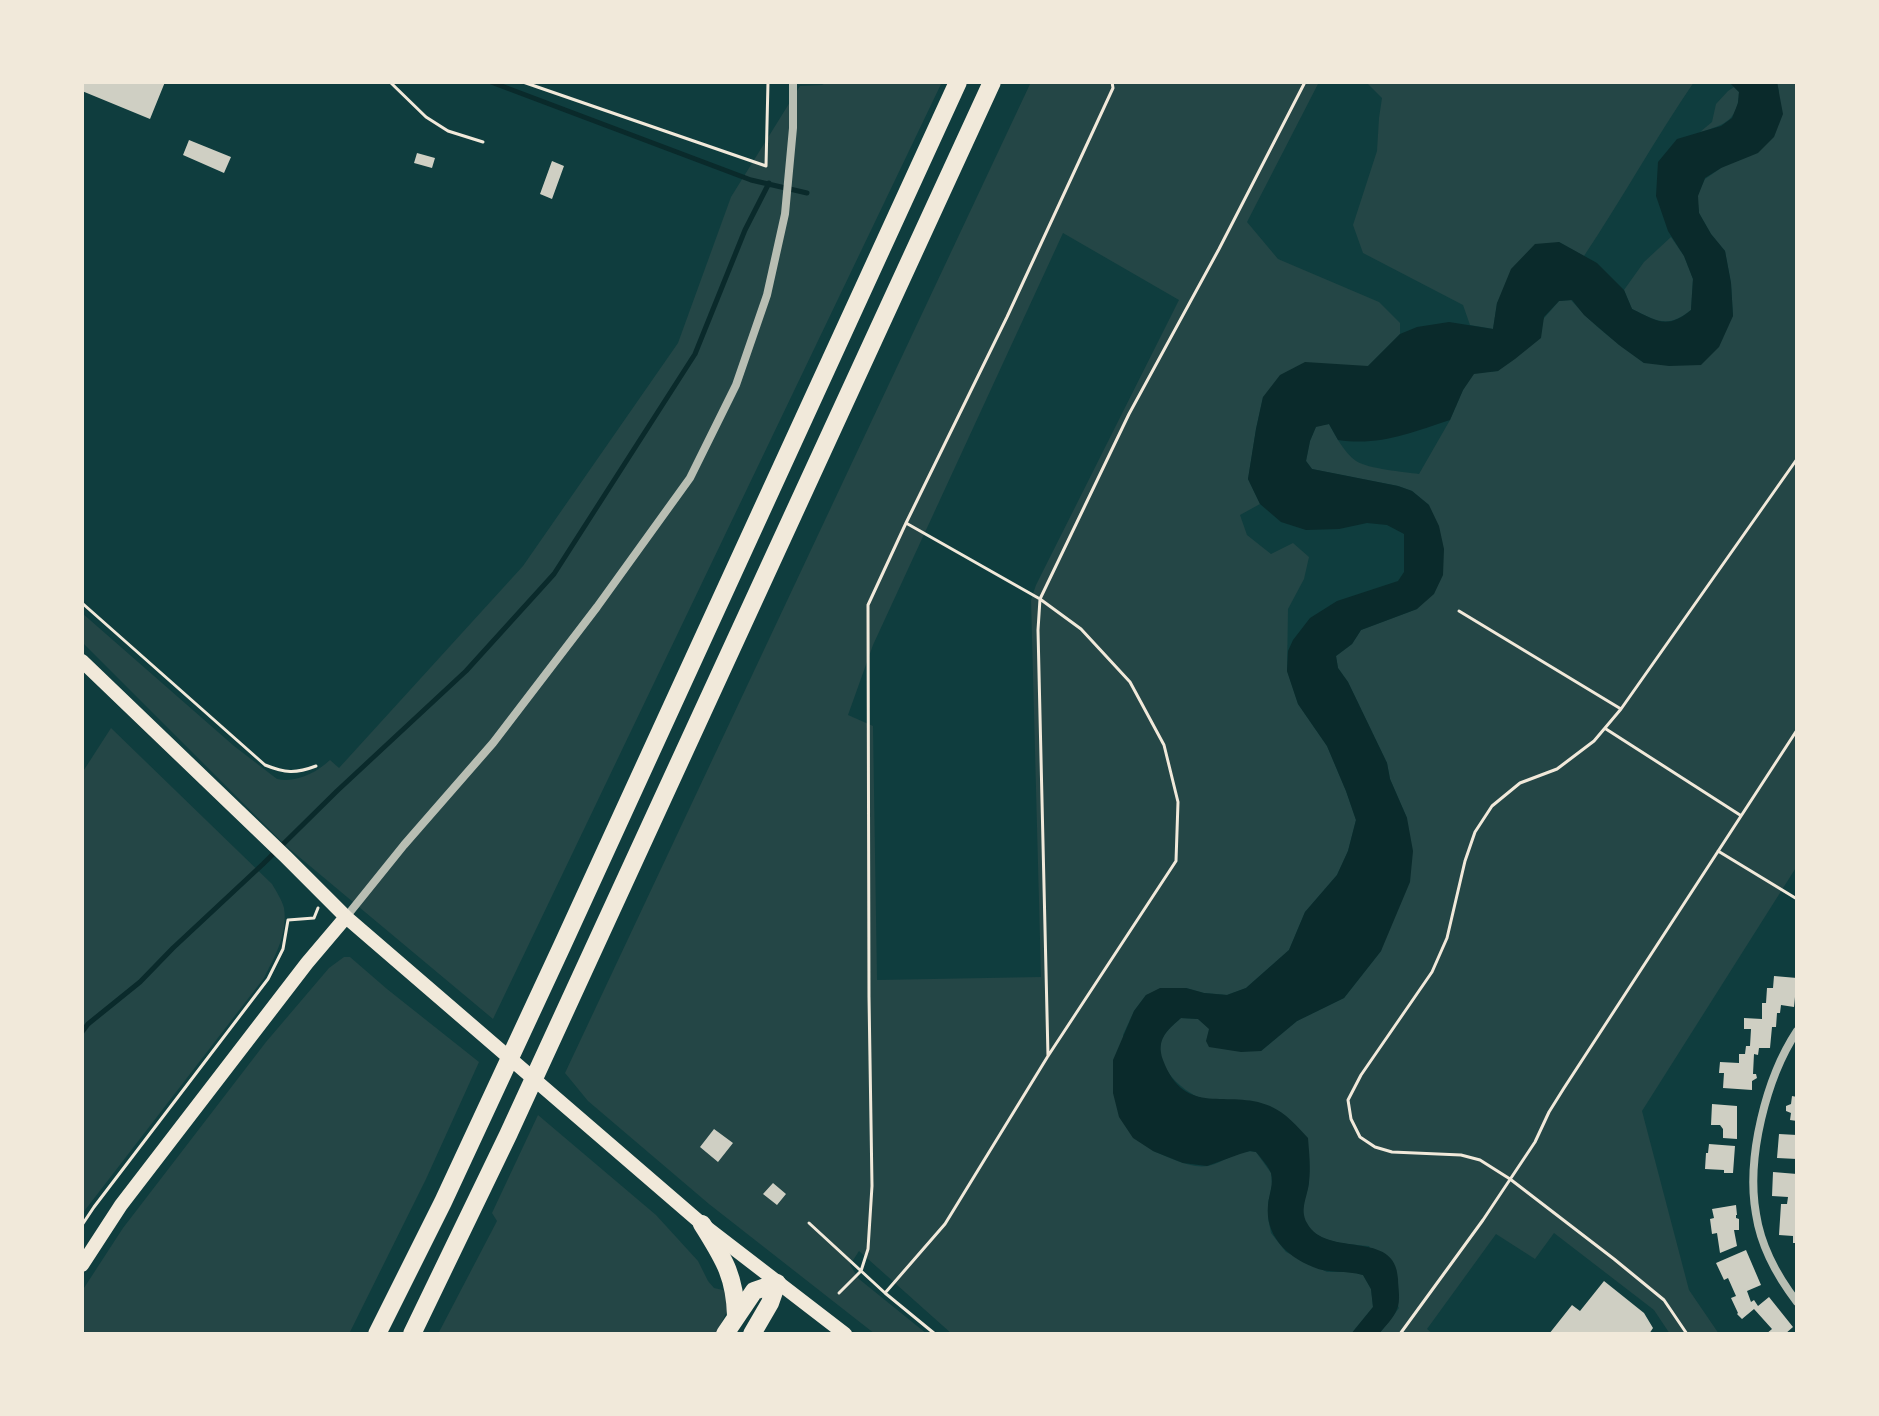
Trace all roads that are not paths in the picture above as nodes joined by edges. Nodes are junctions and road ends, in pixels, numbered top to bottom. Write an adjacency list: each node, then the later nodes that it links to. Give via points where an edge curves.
1 (793, 82): 5 (street, via 785,214 767,295 736,385 690,478 493,743)
2 (958, 82): 13 (highway, via 562,946)
3 (992, 82): 10 (highway)
4 (82, 661): 5 (main road)
5 (346, 917): 7 (main road); 8 (main road, via 121,1205)
6 (1797, 1031): 11 (street, via 1770,1086 1754,1187 1768,1256)
7 (702, 1224): 9 (main road); 12 (highway, via 729,1270)
8 (82, 1265)
9 (777, 1283): 12 (highway, via 754,1291); 17 (highway); 18 (main road)
10 (435, 1288): 14 (highway); 15 (highway)
11 (1797, 1302)
12 (736, 1316): 16 (highway)
13 (377, 1334)
14 (412, 1334)
15 (427, 1334)
16 (725, 1334)
17 (752, 1334)
18 (845, 1334)

